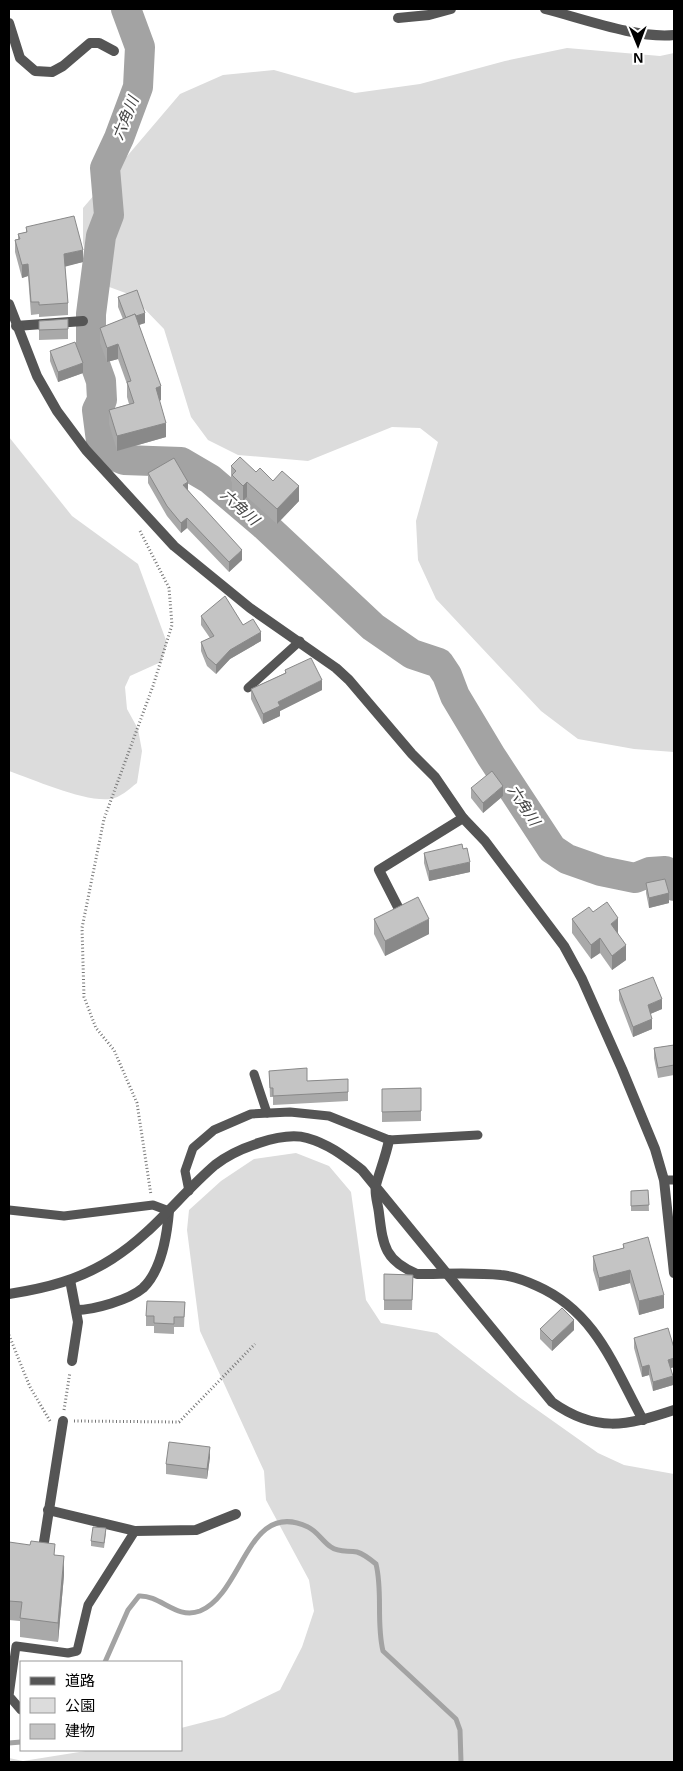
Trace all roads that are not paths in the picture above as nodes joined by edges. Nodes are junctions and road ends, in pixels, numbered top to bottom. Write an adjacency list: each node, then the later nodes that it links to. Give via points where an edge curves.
1 (451, 9): 3 (street)
2 (545, 9): 5 (street, via 642,33)
3 (398, 18)
4 (9, 23): 6 (street, via 20,58 35,71 52,72 64,66 90,43 98,43)
5 (674, 35)
6 (114, 51)
7 (9, 304): 9 (street)
8 (83, 320): 9 (street)
9 (16, 326): 10 (street, via 36,376 86,450 174,546 250,608)
10 (300, 641): 11 (lane); 12 (street, via 349,680 435,777)
11 (248, 688)
12 (463, 818): 13 (street, via 379,870); 18 (street, via 564,946 582,979)
13 (400, 911)
14 (254, 1074): 15 (lane)
15 (267, 1113): 17 (lane, via 329,1116); 20 (lane, via 251,1114 214,1130 193,1148 185,1172)
16 (478, 1135): 17 (lane)
17 (389, 1140): 19 (street)
18 (669, 1180): 23 (street)
19 (376, 1187): 20 (street, via 362,1170 331,1147 306,1137 278,1137 217,1164); 24 (street); 24 (street, via 381,1232 389,1256 404,1269 417,1274)
20 (189, 1191): 22 (street)
21 (9, 1210): 22 (lane, via 64,1216 153,1205)
22 (168, 1211): 25 (street, via 112,1259); 27 (street, via 167,1234 154,1271 143,1288 116,1301)
23 (674, 1273)
24 (447, 1274): 30 (street, via 552,1402 566,1412 599,1424 620,1425); 30 (street, via 502,1275 528,1282 568,1303 597,1334)
25 (70, 1280): 26 (street, via 48,1288); 27 (street)
26 (9, 1294)
27 (76, 1310): 28 (street, via 78,1322)
28 (72, 1360)
29 (674, 1410): 30 (street)
30 (643, 1420)
31 (63, 1421): 32 (street)
32 (48, 1510): 34 (street); 35 (street)
33 (236, 1514): 34 (street, via 196,1530)
34 (135, 1531): 36 (lane, via 88,1606 76,1651 68,1653 16,1646 9,1696)
35 (44, 1542)
36 (20, 1709)

